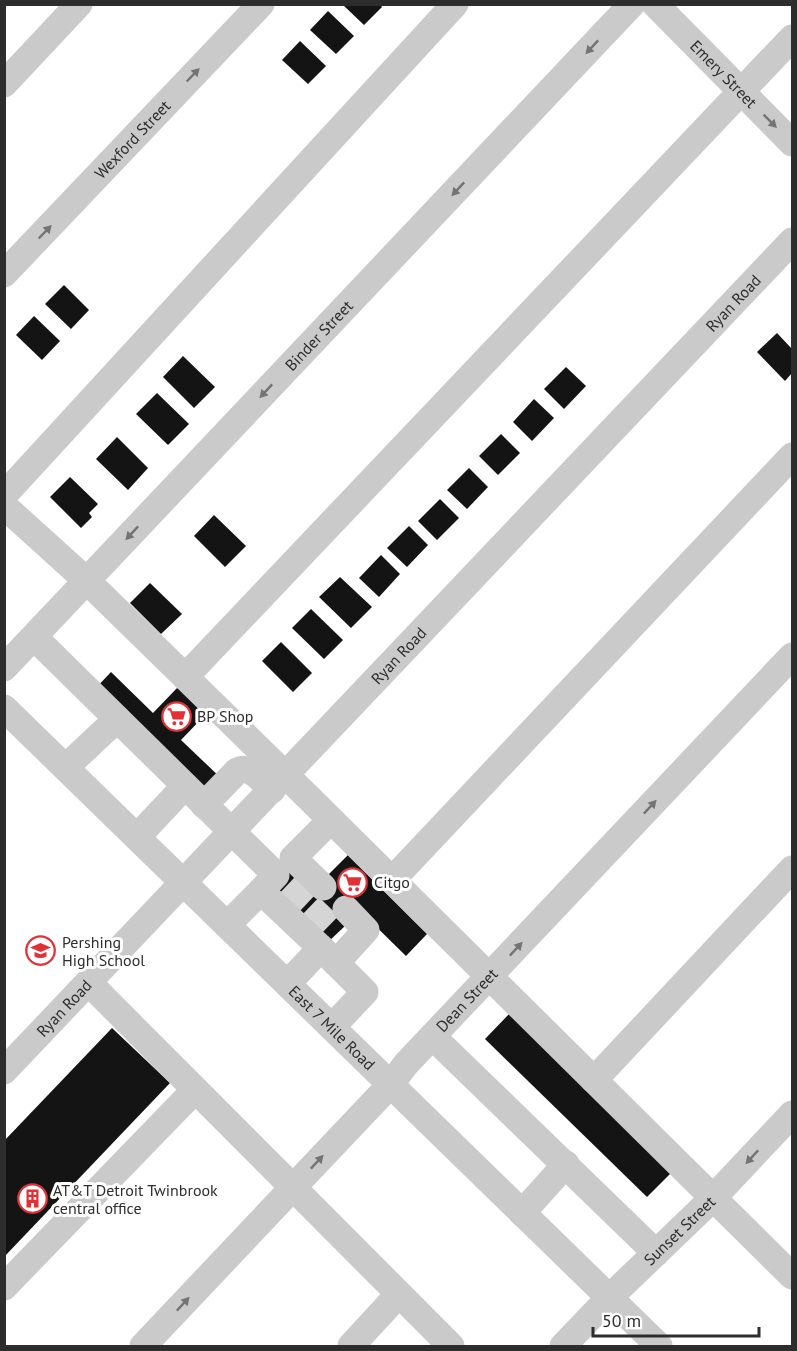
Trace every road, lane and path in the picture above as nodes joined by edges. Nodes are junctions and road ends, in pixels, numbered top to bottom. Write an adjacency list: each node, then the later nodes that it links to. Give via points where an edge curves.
1 (79, 4): 7 (street)
2 (261, 4): 11 (street, Wexford Street, one-way to 2)
3 (455, 4): 13 (street)
4 (632, 4): 15 (street, Binder Street, one-way to 15)
5 (655, 4): 8 (street, Emery Street)
6 (792, 38): 8 (street)
7 (4, 84)
8 (742, 92): 9 (street, Emery Street, one-way to 9); 19 (street)
9 (792, 143)
10 (792, 241): 23 (street, Ryan Road)
11 (4, 274)
12 (792, 456): 31 (street)
13 (4, 495)
14 (4, 506): 15 (street)
15 (87, 581): 16 (street, Binder Street); 19 (street)
16 (34, 637): 18 (street, Binder Street); 21 (street)
17 (792, 656): 37 (street, Dean Street, one-way to 17)
18 (4, 668)
19 (185, 677): 23 (street)
20 (4, 708): 22 (street, East 7 Mile Road)
21 (117, 719): 22 (street); 24 (street)
22 (66, 767): 28 (street, East 7 Mile Road)
23 (279, 783): 25 (street, via 243,768); 26 (street); 27 (street, Ryan Road)
24 (185, 786): 25 (street); 28 (street)
25 (204, 805): 27 (street)
26 (331, 819): 30 (street); 31 (street)
27 (232, 832): 30 (street); 32 (street, Ryan Road)
28 (137, 837): 32 (street, East 7 Mile Road)
29 (792, 869): 43 (street)
30 (277, 875): 33 (street); 33 (street); 35 (street)
31 (392, 880): 37 (street)
32 (184, 883): 35 (street, East 7 Mile Road); 38 (street, Ryan Road)
33 (302, 893): 36 (street)
34 (346, 909): 36 (street, via 366,930)
35 (227, 925): 39 (street, East 7 Mile Road)
36 (318, 942): 39 (street); 40 (street, via 365,992)
37 (490, 976): 41 (street, Dean Street); 43 (street)
38 (89, 983): 42 (street, Ryan Road); 45 (street)
39 (288, 983): 40 (street, East 7 Mile Road)
40 (332, 1027): 44 (street, East 7 Mile Road)
41 (433, 1036): 44 (street, Dean Street); 47 (street)
42 (4, 1071)
43 (594, 1080): 49 (street)
44 (391, 1084): 48 (street, Dean Street, one-way to 44); 50 (street, East 7 Mile Road)
45 (195, 1090): 48 (street); 53 (street)
46 (792, 1114): 49 (street, Sunset Street, one-way to 49)
47 (566, 1164): 50 (street); 51 (street)
48 (293, 1187): 54 (street); 56 (street, Dean Street, one-way to 48)
49 (713, 1198): 51 (street, Sunset Street); 52 (street)
50 (522, 1213): 55 (street, East 7 Mile Road)
51 (656, 1252): 55 (street, Sunset Street)
52 (792, 1276)
53 (4, 1287)
54 (398, 1295): 57 (street); 58 (street)
55 (609, 1298): 59 (street, Sunset Street); 60 (street, East 7 Mile Road)
56 (143, 1347)
57 (351, 1347)
58 (451, 1347)
59 (563, 1347)
60 (659, 1347)

